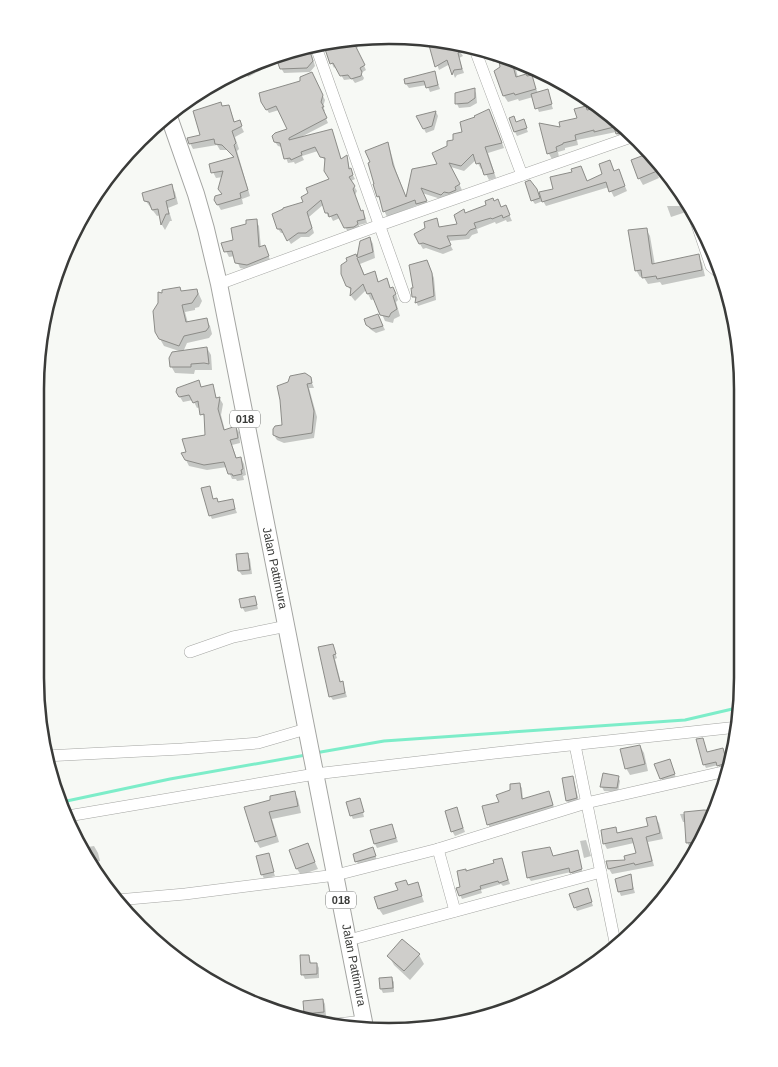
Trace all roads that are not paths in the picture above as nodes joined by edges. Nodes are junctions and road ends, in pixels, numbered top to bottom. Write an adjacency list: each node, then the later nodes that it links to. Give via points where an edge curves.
1 (318, 51): 6 (street)
2 (477, 56): 5 (street)
3 (171, 122): 7 (main road, Jalan Pattimura / 018, via 198,203)
4 (627, 139): 5 (street)
5 (522, 175): 6 (street)
6 (380, 225): 7 (street); 8 (street)
7 (219, 284): 9 (main road, Jalan Pattimura / 018)
8 (405, 297)
9 (286, 626): 10 (street); 12 (main road, Jalan Pattimura / 018)
10 (190, 652)
11 (730, 728): 13 (street)
12 (306, 729): 14 (street, via 258,743); 16 (main road, Jalan Pattimura)
13 (575, 745): 16 (street); 17 (street)
14 (53, 756)
15 (721, 772): 17 (street)
16 (315, 774): 18 (street); 21 (main road, Jalan Pattimura / 018)
17 (586, 803): 19 (street); 20 (street)
18 (72, 815)
19 (438, 849): 21 (street); 23 (street)
20 (601, 872): 23 (street); 25 (street)
21 (336, 875): 22 (street); 24 (main road, Jalan Pattimura / 018)
22 (124, 899)
23 (455, 911): 24 (street)
24 (349, 940): 26 (main road, Jalan Pattimura / 018)
25 (615, 940)
26 (365, 1023)

